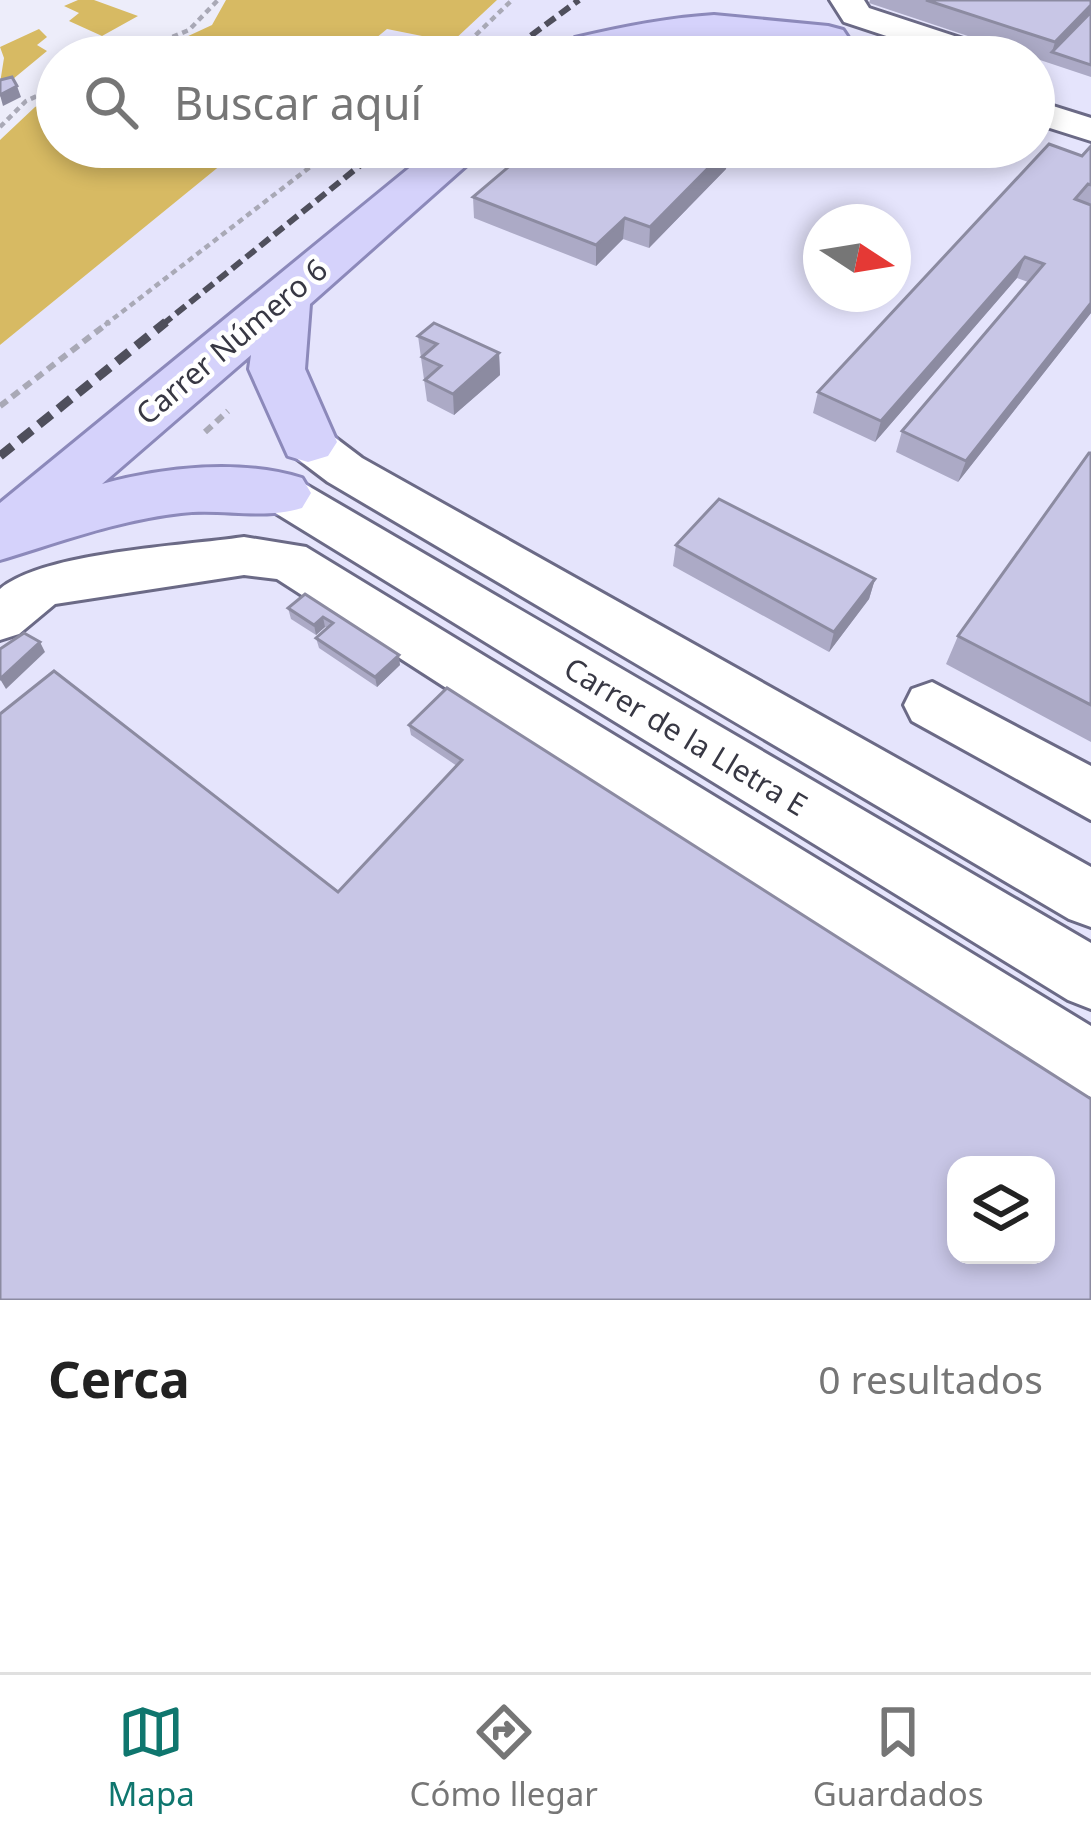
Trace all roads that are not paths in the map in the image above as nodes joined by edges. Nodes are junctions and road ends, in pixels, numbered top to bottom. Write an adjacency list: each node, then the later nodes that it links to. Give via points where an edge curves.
1 (650, 0): 5 (main road)
2 (713, 0): 8 (main road)
3 (774, 0): 9 (main road)
4 (847, 0): 10 (street, via 856,14)
5 (604, 36)
6 (649, 36): 7 (main road, via 714,28)
7 (797, 36)
8 (819, 36)
9 (824, 36)
10 (922, 36)
11 (1055, 117): 12 (street)
12 (1091, 130)
13 (438, 168): 14 (main road, Carrer Número 6)
14 (285, 294): 15 (main road, Carrer Número 6); 16 (main road, via 277,369)
15 (188, 412): 16 (main road, via 194,442); 17 (main road, Carrer Número 6)
16 (295, 468): 17 (main road, via 134,497); 21 (street, Carrer de la Lletra E, via 345,470); 22 (street, Carrer de la Lletra E)
17 (2, 536)
18 (0, 619): 23 (street, via 34,590 55,584 244,556 289,561)
19 (932, 705): 20 (street)
20 (1091, 795)
21 (1091, 899)
22 (1091, 979)
23 (1091, 1064)

